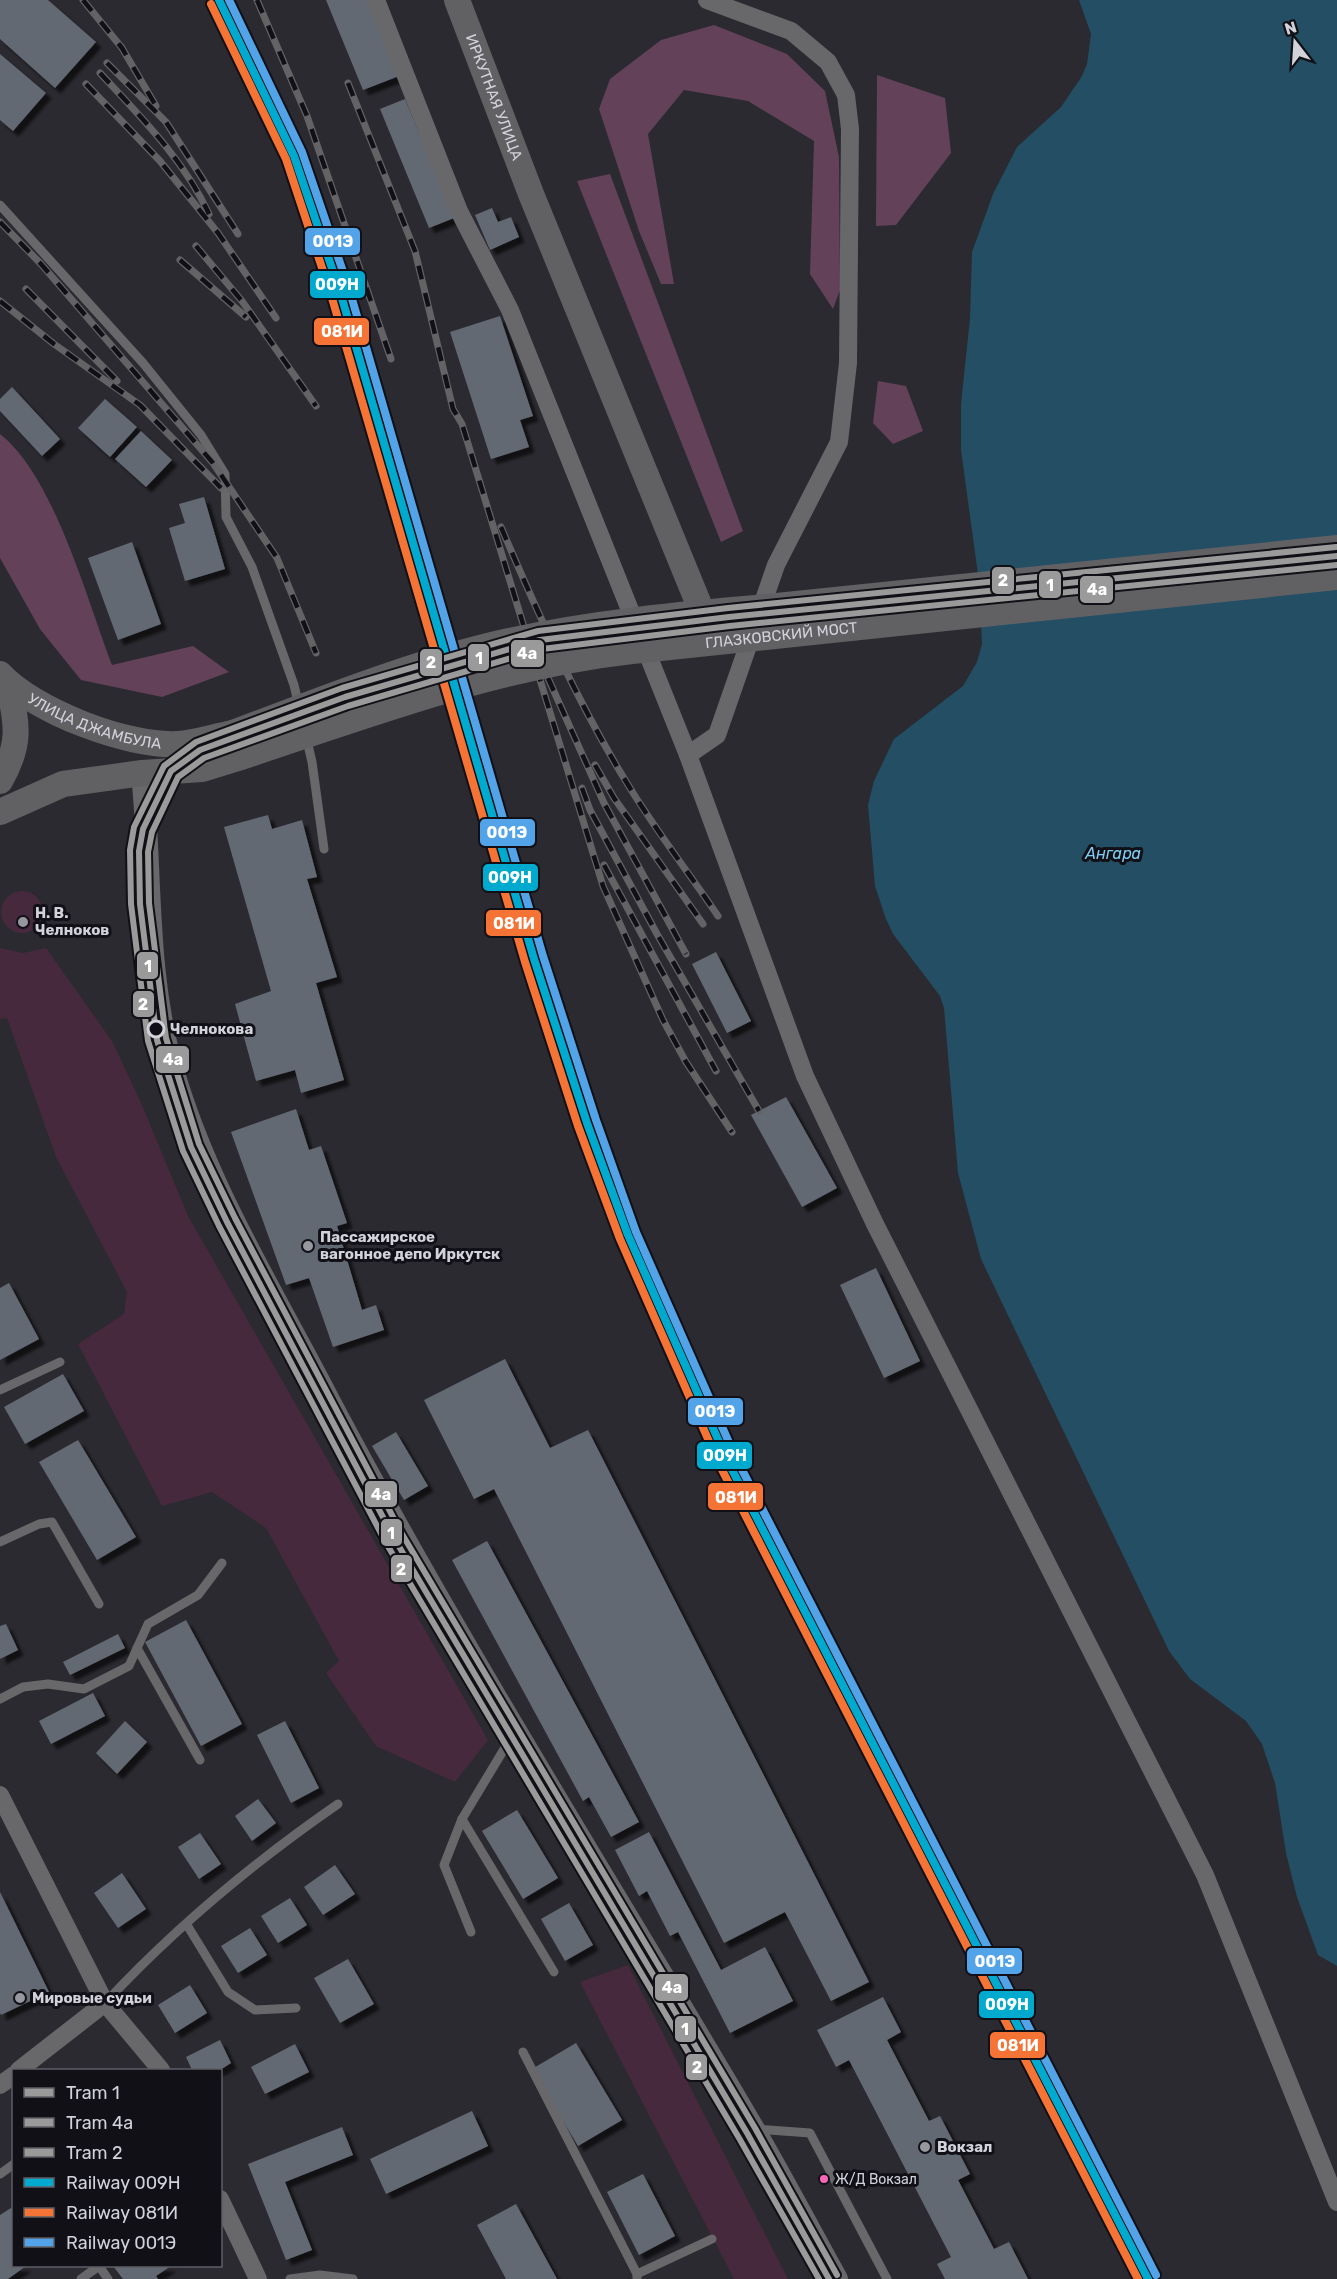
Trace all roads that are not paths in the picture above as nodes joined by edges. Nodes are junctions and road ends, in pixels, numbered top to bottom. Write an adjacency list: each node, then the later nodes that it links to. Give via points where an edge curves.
1 (376, 0): 11 (street, via 459,211 510,310)
2 (457, 0): 7 (main road, ИРКУТНАЯ УЛИЦА, via 531,194)
3 (707, 0): 11 (street, via 791,31 828,63 846,95 850,129 848,363 839,442 776,565 717,735)
4 (0, 205): 15 (lane, via 143,363 201,435 225,474 226,517 252,567 294,685 312,762)
5 (1337, 548): 7 (main road, ГЛАЗКОВСКИЙ МОСТ, bridge)
6 (1337, 577): 12 (main road, ГЛАЗКОВСКИЙ МОСТ, bridge, via 548,663 424,697 202,769)
7 (702, 612): 9 (main road, ГЛАЗКОВСКИЙ МОСТ, bridge, via 507,642 342,692)
8 (4, 679): 10 (main road, УЛИЦА ДЖАМБУЛА, via 52,710 115,737); 13 (main road, via 17,726 12,760)
9 (233, 732): 10 (main road, УЛИЦА ДЖАМБУЛА)
10 (174, 744): 12 (main road)
11 (688, 755): 37 (street, via 805,1076 875,1224 1205,1875)
12 (142, 773): 14 (main road, ГЛАЗКОВСКИЙ МОСТ, via 63,784); 23 (street, via 148,904 165,1039 199,1142 234,1218 400,1534)
13 (0, 781)
14 (0, 813)
15 (324, 849)
16 (60, 1362): 17 (lane)
17 (0, 1390)
18 (0, 1542): 20 (lane, via 52,1522)
19 (222, 1563): 21 (lane, via 198,1595 147,1624)
20 (99, 1604)
21 (137, 1648): 22 (lane, via 129,1666 84,1689 48,1684 23,1686); 24 (lane)
22 (0, 1699)
23 (516, 1729): 27 (lane); 36 (street)
24 (200, 1760)
25 (0, 1795): 31 (street)
26 (338, 1804): 28 (lane, via 272,1850)
27 (462, 1819): 29 (lane, via 444,1865); 30 (lane)
28 (187, 1925): 31 (lane, via 130,1974); 32 (lane, via 228,1992 255,2010)
29 (471, 1932)
30 (554, 1972)
31 (105, 2003): 34 (street); 35 (street)
32 (296, 2008)
33 (523, 2052): 41 (lane)
34 (20, 2069)
35 (160, 2069)
36 (754, 2129): 46 (street); 47 (lane, via 810,2133)
37 (1337, 2202)
38 (222, 2203): 43 (street)
39 (712, 2239): 41 (lane)
40 (98, 2267): 42 (lane)
41 (637, 2277)
42 (81, 2279)
43 (258, 2279)
44 (290, 2279): 45 (lane)
45 (352, 2279)
46 (837, 2279)
47 (887, 2279)

